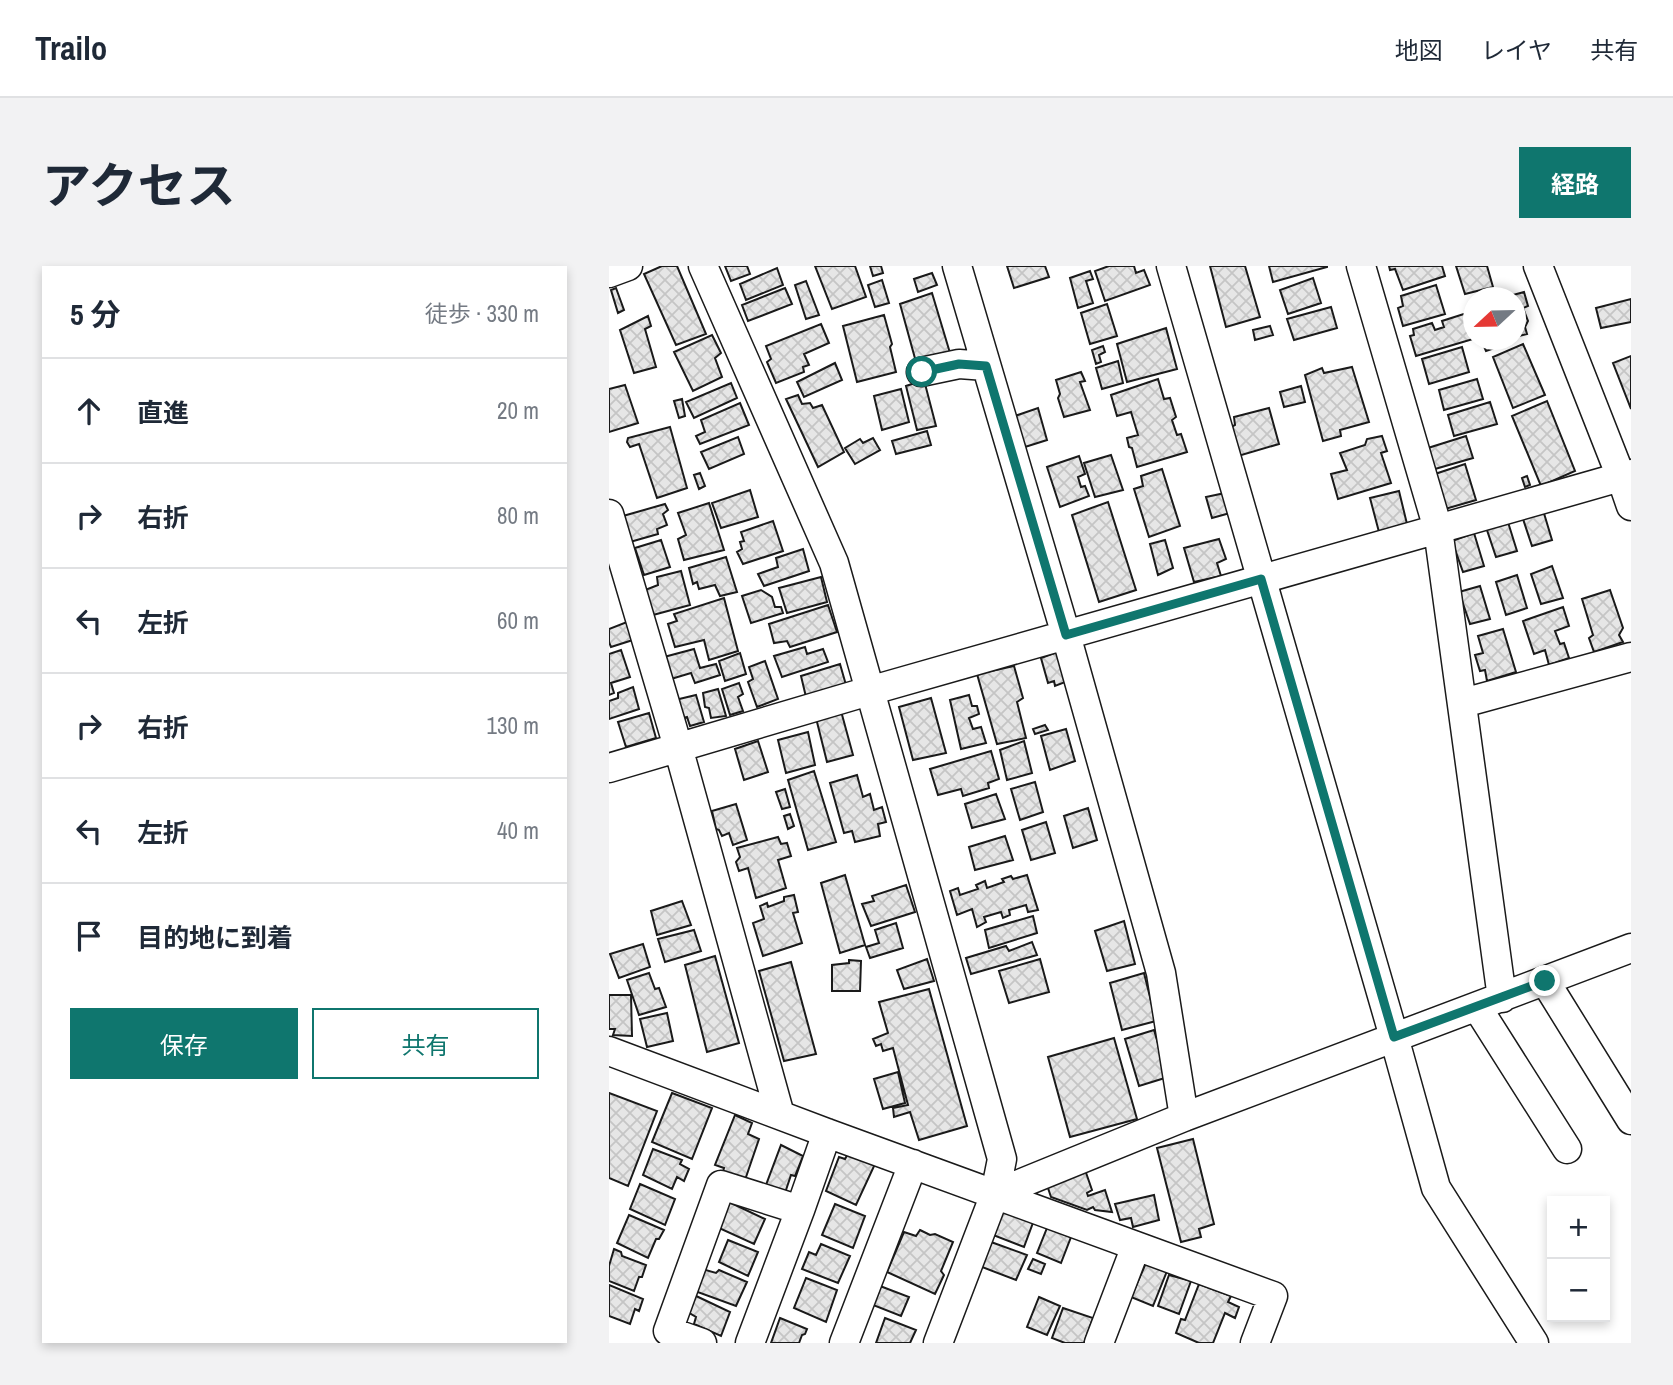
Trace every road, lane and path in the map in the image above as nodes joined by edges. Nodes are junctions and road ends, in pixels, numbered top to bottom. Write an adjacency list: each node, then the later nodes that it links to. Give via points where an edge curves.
1 (628, 266): 7 (street)
2 (703, 266): 17 (street, via 834,563)
3 (957, 266): 8 (street)
4 (1171, 266): 14 (street)
5 (1361, 266): 13 (street)
6 (1538, 266): 10 (street)
7 (609, 273)
8 (986, 366): 9 (street, via 959,364); 15 (street)
9 (922, 372)
10 (1626, 475): 11 (street); 13 (street)
11 (1631, 506)
12 (609, 514): 19 (street)
13 (1438, 529): 14 (street); 18 (street)
14 (1261, 579): 15 (street); 24 (street)
15 (1066, 635): 17 (street); 27 (street, via 1161,973)
16 (1631, 657): 18 (street)
17 (869, 691): 19 (street); 32 (street, via 1002,1159)
18 (1462, 703): 23 (street)
19 (678, 747): 20 (street); 26 (street)
20 (609, 768)
21 (1627, 958): 22 (street)
22 (1545, 981): 23 (street); 28 (street)
23 (1489, 1002): 24 (street); 30 (street)
24 (1394, 1037): 27 (street); 41 (street, via 1436,1188)
25 (609, 1051): 26 (street)
26 (780, 1115): 29 (street)
27 (1184, 1117): 32 (street)
28 (1631, 1120)
29 (827, 1133): 31 (street); 33 (street)
30 (1567, 1149)
31 (913, 1164): 32 (street); 37 (street)
32 (995, 1194): 34 (street); 38 (street)
33 (800, 1210): 35 (street, via 721,1185 667,1331); 36 (street)
34 (1136, 1246): 39 (street); 40 (street, via 1273,1296)
35 (702, 1343)
36 (750, 1343)
37 (844, 1343)
38 (938, 1343)
39 (1100, 1343)
40 (1255, 1343)
41 (1534, 1343)

